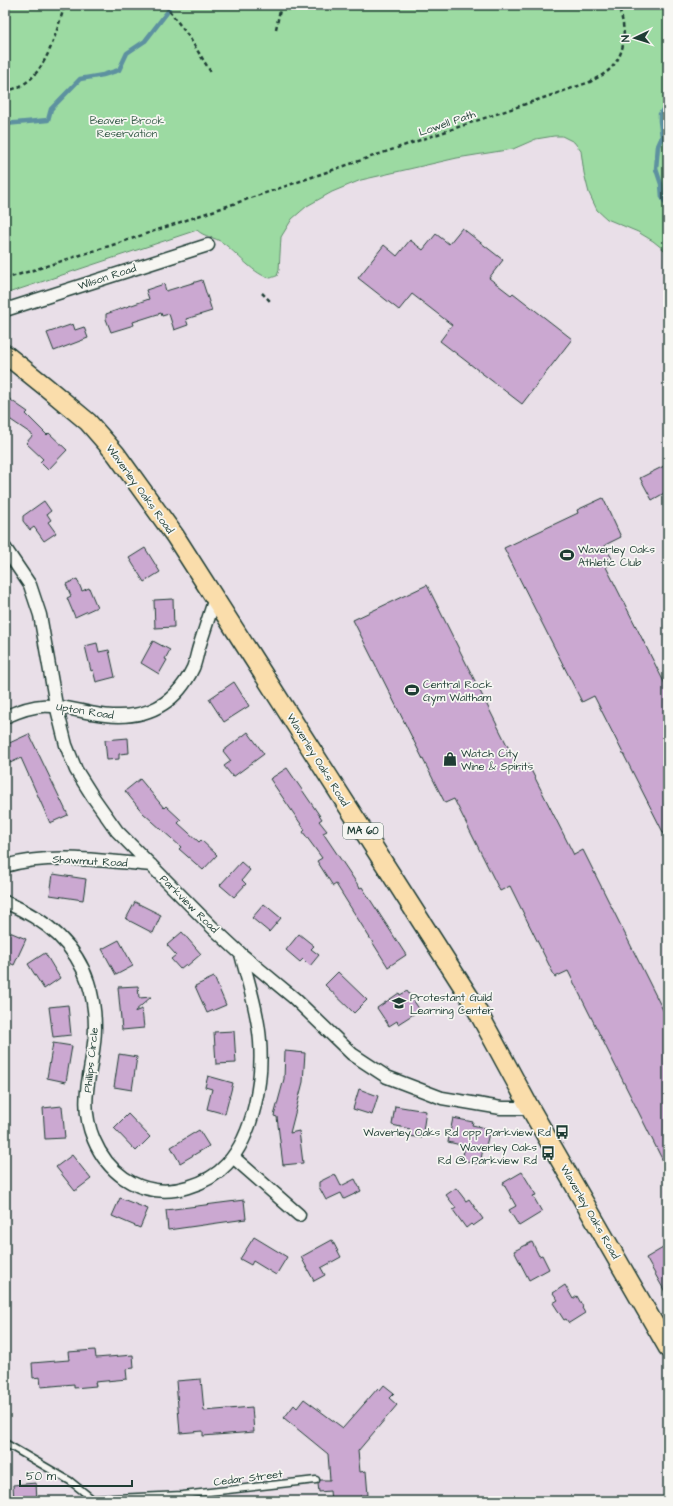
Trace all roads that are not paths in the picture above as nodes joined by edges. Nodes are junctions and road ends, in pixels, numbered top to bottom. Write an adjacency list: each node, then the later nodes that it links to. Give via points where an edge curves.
1 (208, 245): 2 (street, Wilson Road)
2 (5, 310)
3 (5, 354): 5 (main road, Waverley Oaks Road / MA 60, via 88,422 116,454 156,508)
4 (5, 548): 6 (street, Parkview Road, via 30,585 40,615)
5 (215, 598): 6 (street, Upton Road, via 193,667 174,696 161,706 139,715 115,716); 12 (main road, Waverley Oaks Road / MA 60, via 472,1001)
6 (56, 705): 7 (street, Upton Road, via 34,706); 8 (street, Parkview Road, via 66,745 76,770 117,831)
7 (5, 717)
8 (151, 865): 9 (street, Shawmut Road, via 53,859); 11 (street, Parkview Road)
9 (5, 866)
10 (5, 902): 13 (street, Phillips Circle, via 50,927 74,954 86,976 95,1011 86,1092 87,1109 94,1140 109,1164 118,1174 143,1188 172,1191 208,1180)
11 (241, 954): 12 (street, Parkview Road, via 294,998 352,1054 387,1077 442,1098 501,1108); 13 (street, Phillips Circle, via 258,1024 261,1061 252,1113)
12 (530, 1108): 15 (main road, Waverley Oaks Road / MA 60)
13 (233, 1157): 14 (street)
14 (299, 1215)
15 (666, 1339)
16 (5, 1443): 19 (lane, via 70,1481)
17 (316, 1480): 18 (lane, Cedar Street)
18 (183, 1496): 19 (lane); 20 (lane)
19 (94, 1500)
20 (172, 1501)

